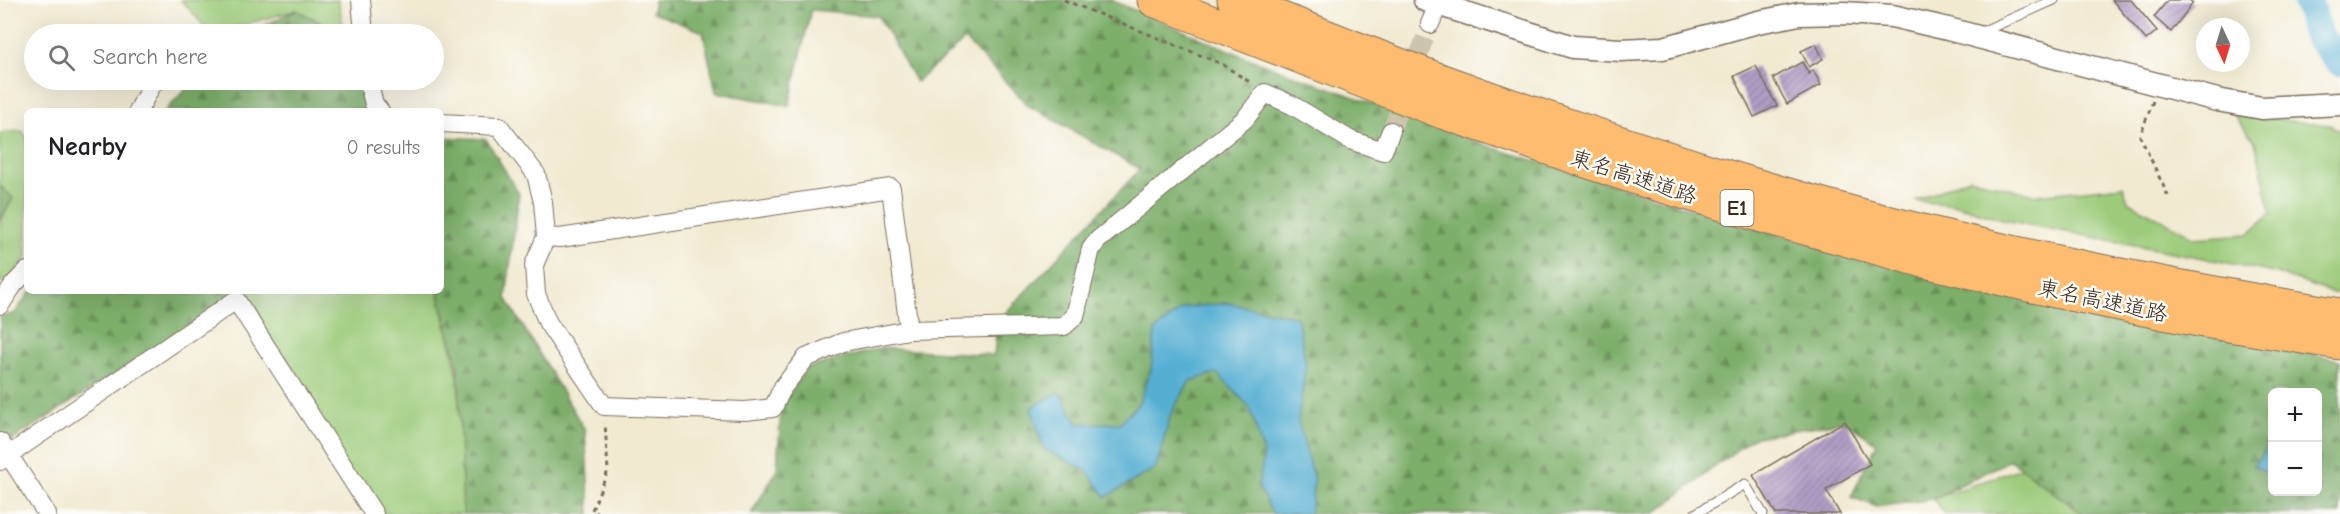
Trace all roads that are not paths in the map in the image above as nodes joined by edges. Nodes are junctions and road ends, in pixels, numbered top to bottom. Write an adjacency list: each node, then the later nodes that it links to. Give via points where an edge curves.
1 (361, 0): 6 (street)
2 (1154, 0): 20 (highway, 東名高速道路 / E1, via 1446,113 1636,178 1769,218 1924,261 2055,291)
3 (1234, 0): 18 (highway, 東名高速道路 / E1, via 1455,86 1777,192 2060,264)
4 (2054, 0): 7 (lane)
5 (1431, 10): 7 (street, via 1573,47 1621,50 1663,48 1799,14 1892,16)
6 (363, 24)
7 (1974, 36): 10 (street, via 2217,100 2262,108)
8 (149, 90): 11 (street)
9 (370, 90): 12 (street)
10 (2340, 104)
11 (140, 108)
12 (377, 108)
13 (444, 123): 15 (street, via 499,126 536,174)
14 (1391, 131): 19 (street, via 1383,151 1350,140 1265,93 1245,119 1098,240 1091,249 1075,316 1064,326)
15 (546, 237): 19 (street, via 891,188); 19 (street, via 534,265 536,294 548,323 603,406 745,411 773,408 783,387 806,358 843,342)
16 (24, 274): 17 (street)
17 (0, 305)
18 (2340, 315)
19 (909, 330)
20 (2340, 343)
21 (3, 453): 22 (street); 23 (street, via 236,300)
22 (47, 514)
23 (374, 514)
24 (1695, 514): 25 (lane, via 1745,484)
25 (1763, 514)

